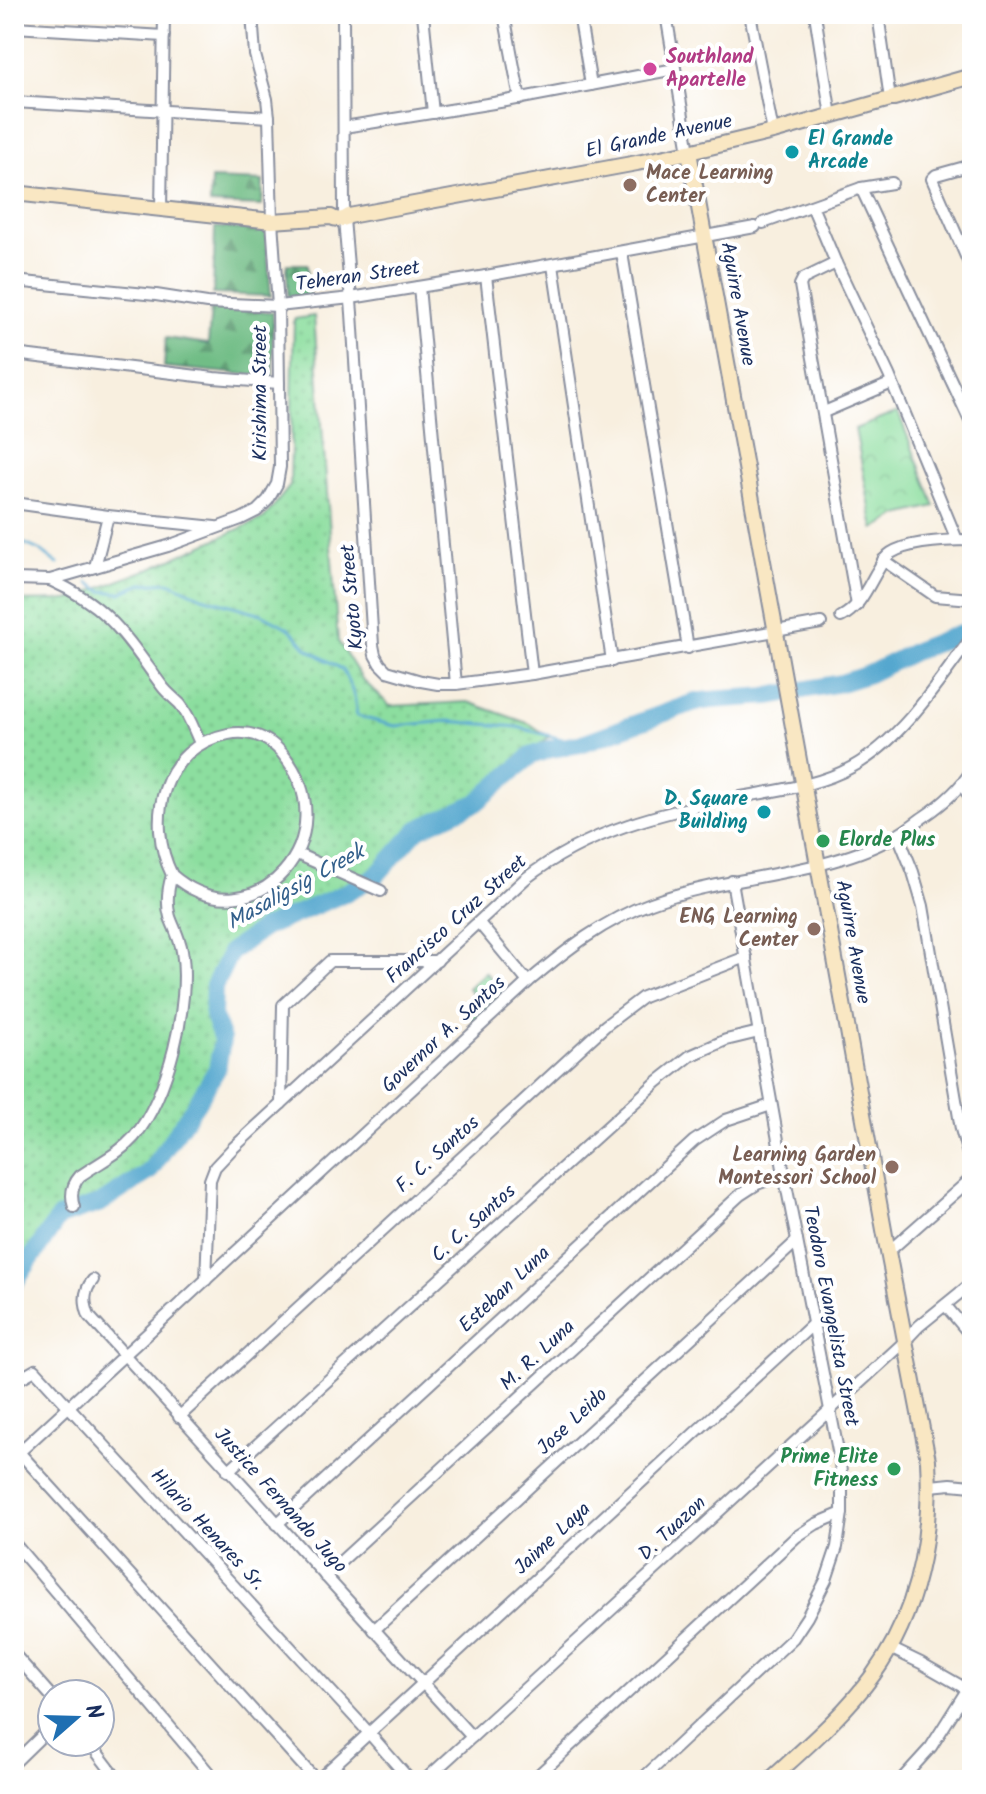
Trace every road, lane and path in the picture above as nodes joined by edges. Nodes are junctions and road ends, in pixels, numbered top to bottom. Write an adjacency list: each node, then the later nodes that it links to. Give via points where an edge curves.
1 (164, 14): 12 (street)
2 (252, 14): 22 (street, Kirishima Street)
3 (343, 14): 23 (street, Kyoto Street)
4 (423, 14): 20 (street)
5 (504, 14): 16 (street)
6 (579, 14): 15 (street)
7 (666, 14): 13 (street, Aguirre Avenue)
8 (750, 14): 24 (street)
9 (815, 14): 21 (street)
10 (878, 14): 17 (street)
11 (14, 27): 12 (street)
12 (164, 36): 19 (street)
13 (675, 69): 15 (street); 25 (street, Aguirre Avenue)
14 (972, 76): 17 (street, El Grande Avenue)
15 (591, 85): 16 (street)
16 (520, 99): 20 (street)
17 (890, 99): 21 (street, El Grande Avenue)
18 (14, 102): 19 (street)
19 (162, 111): 22 (street); 31 (street)
20 (433, 113): 23 (street)
21 (831, 116): 24 (street, El Grande Avenue)
22 (269, 117): 33 (street, Kirishima Street)
23 (344, 127): 32 (street, Kyoto Street)
24 (773, 132): 25 (street, El Grande Avenue)
25 (689, 152): 32 (street, El Grande Avenue); 34 (street, Aguirre Avenue)
26 (972, 165): 38 (street, via 933,176)
27 (892, 183): 28 (street, Teheran Street)
28 (861, 188): 30 (street, Teheran Street); 48 (street)
29 (14, 193): 31 (street, El Grande Avenue)
30 (812, 206): 34 (street, Teheran Street, via 759,225); 36 (street)
31 (161, 210): 33 (street, El Grande Avenue)
32 (342, 216): 33 (street, El Grande Avenue); 42 (street, Kyoto Street)
33 (272, 221): 43 (street, Kirishima Street)
34 (704, 236): 35 (street, Teheran Street); 62 (street, Aguirre Avenue)
35 (622, 253): 37 (street, Teheran Street); 64 (street)
36 (836, 263): 46 (street); 47 (street, via 800,285)
37 (553, 265): 39 (street, Teheran Street); 65 (street)
38 (972, 270)
39 (486, 276): 41 (street, Teheran Street); 66 (street)
40 (14, 281): 43 (street, Teheran Street)
41 (419, 287): 42 (street, Teheran Street); 67 (street)
42 (351, 298): 43 (street, Teheran Street); 67 (street, Kyoto Street, via 375,655 387,671 399,676)
43 (278, 306): 45 (street, Kirishima Street)
44 (14, 354): 45 (street)
45 (279, 383): 51 (street, Kirishima Street, via 277,484 257,511)
46 (892, 383): 47 (street); 52 (street)
47 (824, 412): 59 (street)
48 (972, 425)
49 (14, 503): 50 (street)
50 (108, 516): 51 (street); 55 (street)
51 (218, 527): 55 (street, Kirishima Street)
52 (957, 540): 53 (street); 54 (street, via 906,547)
53 (972, 540)
54 (883, 560): 58 (street, via 935,596); 59 (street)
55 (95, 567): 57 (street, Kirishima Street)
56 (14, 579): 57 (street, Kirishima Street)
57 (50, 580): 68 (street, via 91,601 116,624 186,713)
58 (972, 599)
59 (857, 605): 60 (street)
60 (841, 617)
61 (821, 623): 62 (street, Kyoto Street)
62 (776, 632): 64 (street, Kyoto Street); 70 (street, Aguirre Avenue)
63 (971, 638): 70 (street, Francisco Cruz Street, via 911,717 886,741 855,766)
64 (688, 648): 65 (street, Kyoto Street)
65 (612, 661): 66 (street, Kyoto Street)
66 (532, 674): 67 (street, Kyoto Street)
67 (456, 684)
68 (200, 743): 74 (street, via 249,733 276,746 304,793 306,823); 76 (street, via 186,753 163,793 160,840)
69 (972, 770): 71 (street, Governor A. Santos)
70 (803, 784): 75 (street, Aguirre Avenue); 79 (street, Francisco Cruz Street, via 652,817 594,838 535,871)
71 (962, 786): 72 (street); 73 (street, Governor A. Santos)
72 (972, 799)
73 (898, 835): 75 (street, Governor A. Santos); 86 (street, via 923,906 961,1129)
74 (297, 854): 76 (street, via 273,883 233,897 200,892); 78 (street)
75 (818, 864): 77 (street, Governor A. Santos); 91 (street, Aguirre Avenue)
76 (172, 875): 89 (street, via 168,908 183,965 172,1058 136,1134 74,1183)
77 (732, 881): 80 (street, Teodoro Evangelista Street); 82 (street, Governor A. Santos, via 625,914 567,949)
78 (376, 889)
79 (479, 923): 81 (street, Francisco Cruz Street); 82 (street)
80 (746, 957): 83 (street, Teodoro Evangelista Street); 103 (street, F. C. Santos, via 643,997 606,1025)
81 (437, 961): 84 (street, Francisco Cruz Street); 84 (street, via 330,961 283,1005)
82 (528, 982): 93 (street, Governor A. Santos)
83 (759, 1032): 85 (street, Teodoro Evangelista Street); 105 (street, C. C. Santos, via 690,1056 657,1082)
84 (281, 1104): 93 (street, Francisco Cruz Street, via 215,1167)
85 (771, 1105): 87 (street, Teodoro Evangelista Street); 109 (street, Esteban Luna, via 726,1120 694,1141)
86 (972, 1160)
87 (784, 1174): 90 (street, Teodoro Evangelista Street); 111 (street, M. R. Luna, via 740,1195)
88 (972, 1178): 91 (street)
89 (74, 1207)
90 (797, 1241): 96 (street, Teodoro Evangelista Street); 112 (street, Jose Leido)
91 (888, 1252): 98 (street, Aguirre Avenue)
92 (93, 1280): 99 (street, Justice Fernando Jugo, via 86,1292 89,1316)
93 (206, 1280): 99 (street, Governor A. Santos)
94 (972, 1283): 95 (street, D. Tuazon)
95 (946, 1306): 97 (street); 98 (street, D. Tuazon)
96 (812, 1325): 102 (street, Teodoro Evangelista Street); 116 (street, Jaime Laya)
97 (972, 1337)
98 (905, 1339): 102 (street, D. Tuazon); 106 (street, Aguirre Avenue)
99 (124, 1356): 101 (street, Governor A. Santos); 103 (street, Justice Fernando Jugo)
100 (14, 1382): 101 (street, Hilario Henares Sr., via 35,1370)
101 (69, 1407): 104 (street, Governor A. Santos); 118 (street, Hilario Henares Sr.)
102 (829, 1410): 108 (street, Teodoro Evangelista Street, via 840,1461); 119 (street, D. Tuazon)
103 (179, 1417): 105 (street, Justice Fernando Jugo)
104 (17, 1454): 126 (street)
105 (228, 1471): 109 (street, Justice Fernando Jugo)
106 (930, 1486): 107 (street); 113 (street, Aguirre Avenue, via 928,1530 917,1580)
107 (972, 1486)
108 (842, 1513): 129 (street, via 796,1537); 130 (street, Teodoro Evangelista Street, via 826,1580 793,1638)
109 (277, 1524): 111 (street, Justice Fernando Jugo)
110 (14, 1543): 125 (street)
111 (325, 1576): 112 (street, Justice Fernando Jugo)
112 (374, 1630): 116 (street, Justice Fernando Jugo)
113 (890, 1648): 117 (street); 131 (street, Aguirre Avenue, via 847,1706)
114 (16, 1662): 115 (street)
115 (36, 1681)
116 (423, 1683): 118 (street, Jaime Laya); 119 (street, Justice Fernando Jugo)
117 (970, 1688): 132 (street, via 931,1747)
118 (369, 1733): 126 (street, Jaime Laya); 127 (street, Hilario Henares Sr.)
119 (472, 1737): 128 (street, D. Tuazon)
120 (36, 1742): 122 (street)
121 (101, 1758): 123 (street)
122 (14, 1763)
123 (115, 1776): 124 (street)
124 (101, 1780)
125 (215, 1780)
126 (317, 1780)
127 (410, 1780)
128 (425, 1780)
129 (533, 1780)
130 (641, 1780)
131 (770, 1780)
132 (901, 1780)

